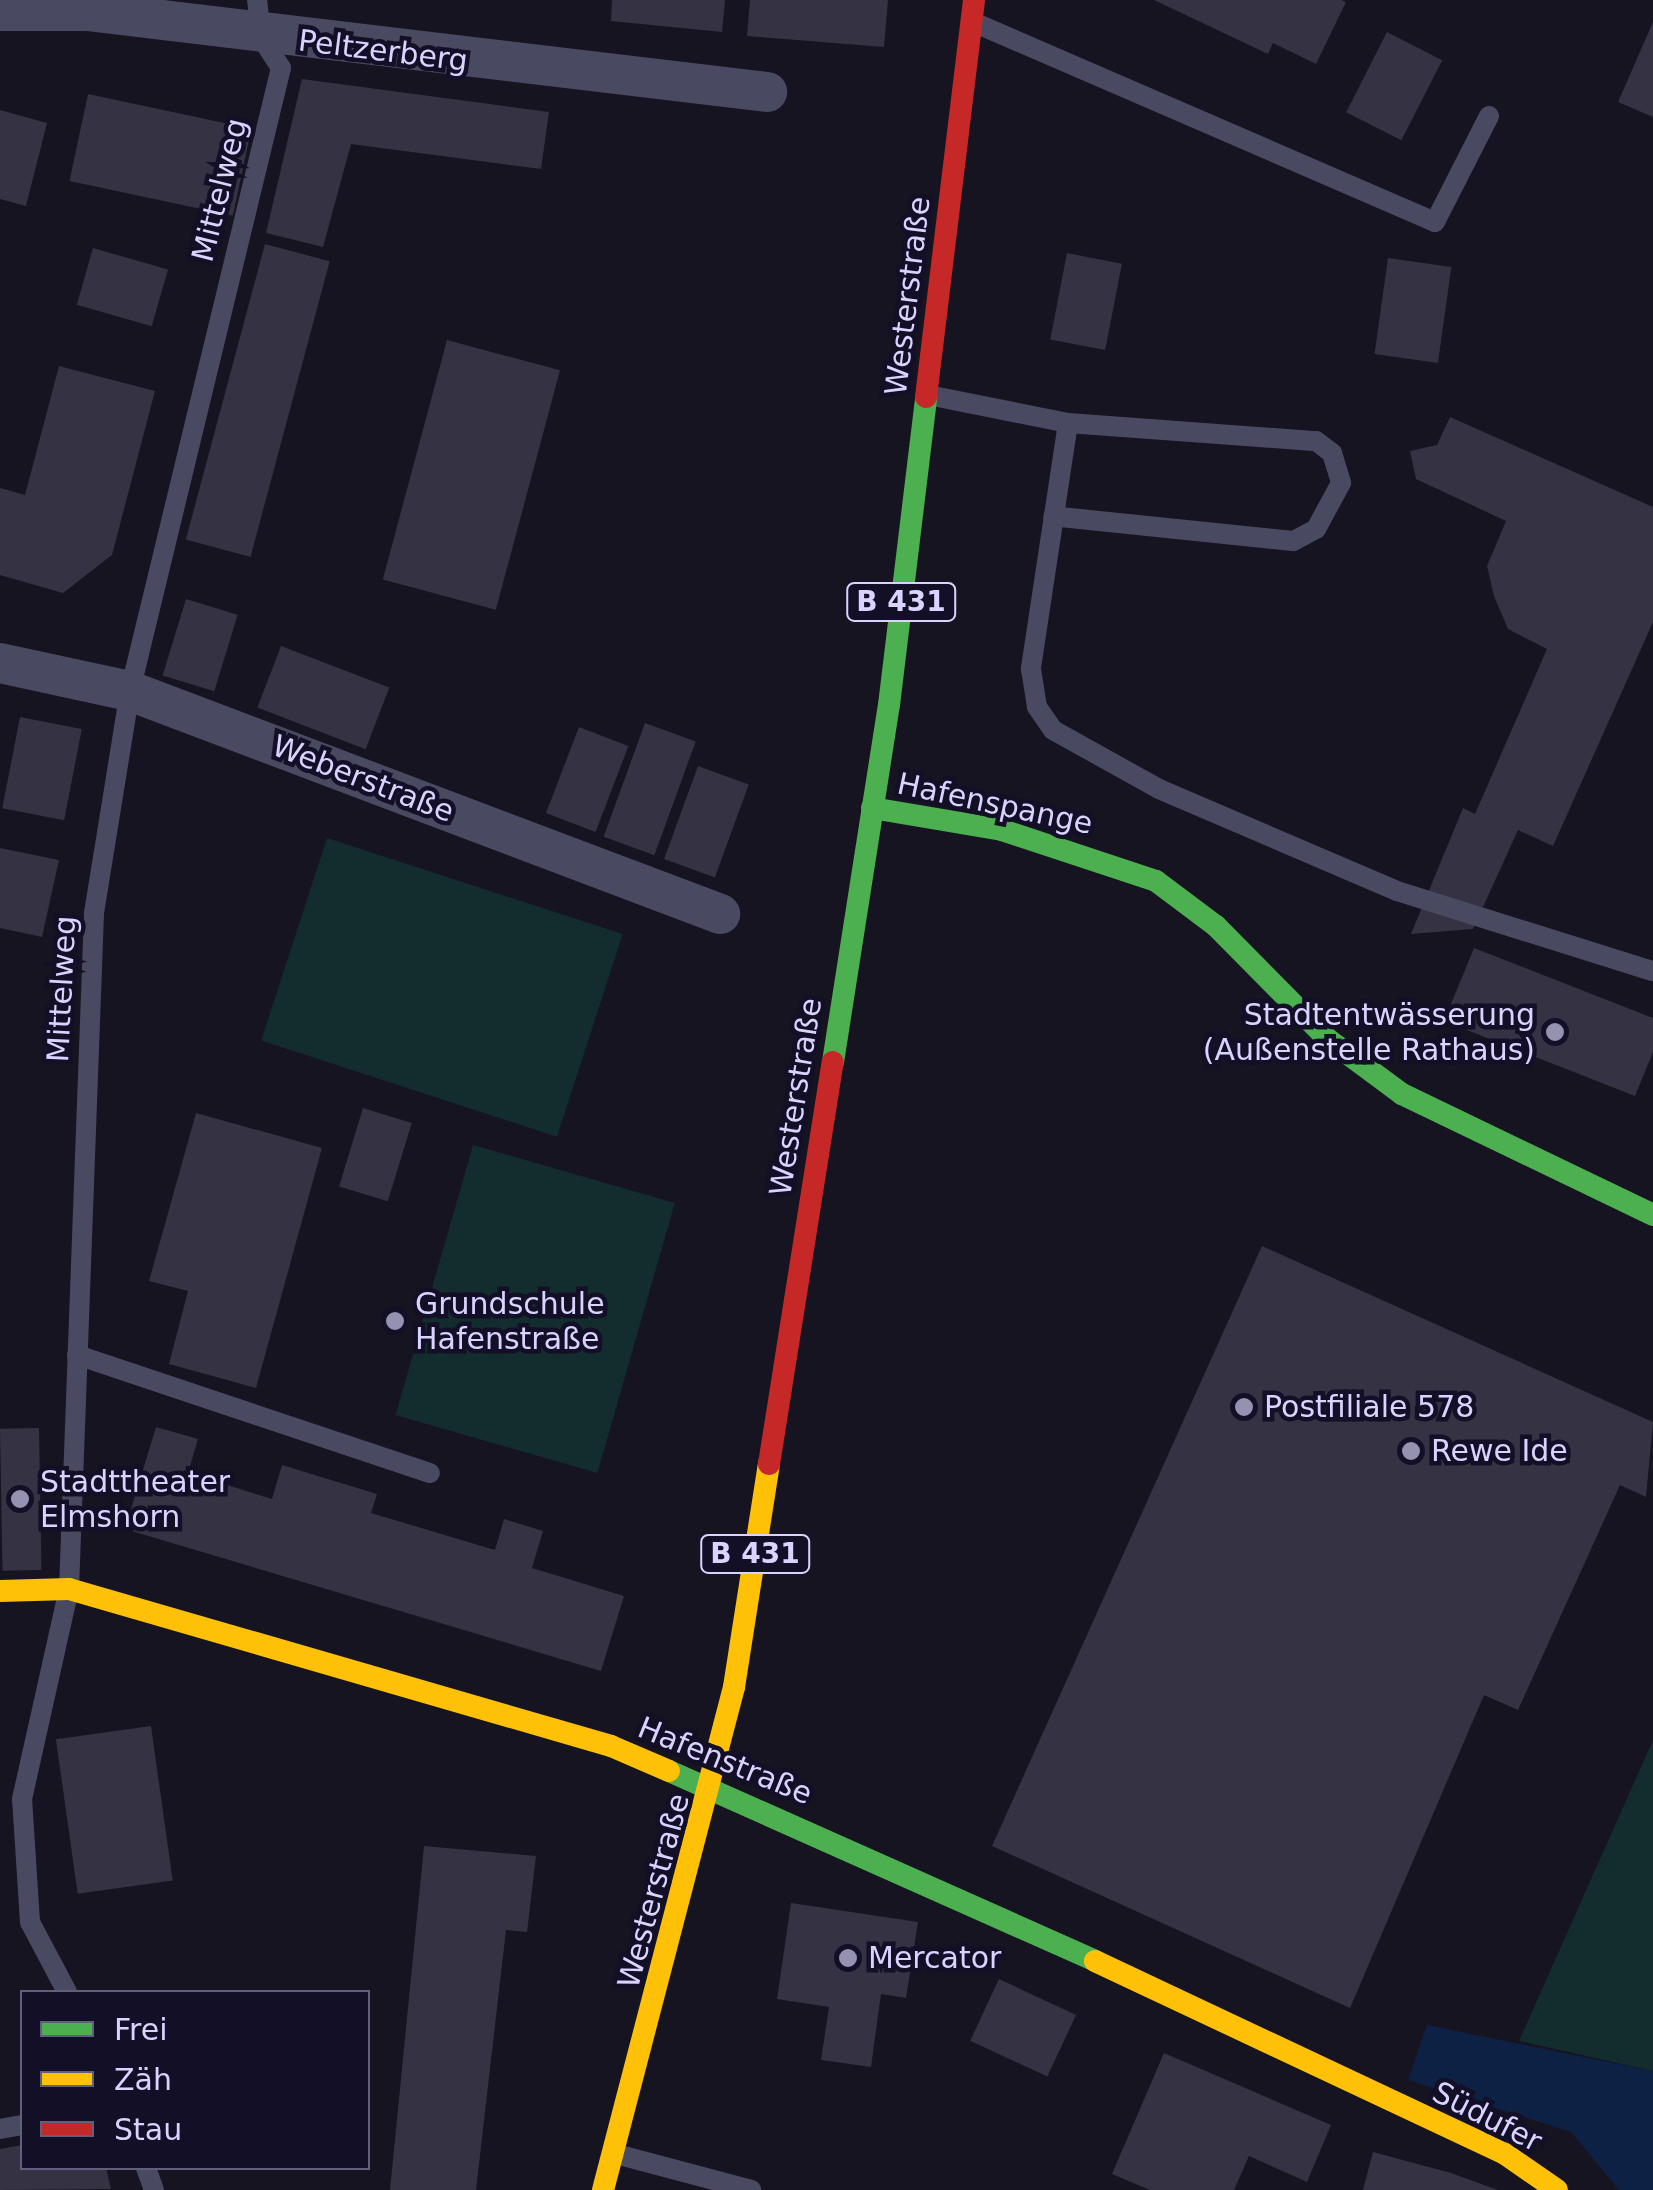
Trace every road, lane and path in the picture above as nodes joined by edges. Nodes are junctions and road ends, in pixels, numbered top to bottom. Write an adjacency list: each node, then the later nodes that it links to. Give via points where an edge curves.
1 (973, 11): 5 (lane, via 1436,222); 6 (street, Westerstraße / B 431)
2 (0, 12): 3 (street, Peltzerberg)
3 (259, 18): 4 (street, Peltzerberg); 10 (lane, Mittelweg, via 281,68)
4 (767, 92)
5 (1490, 116)
6 (926, 394): 7 (lane); 11 (street, Westerstraße / B 431)
7 (1068, 424): 8 (lane); 8 (lane, via 1316,441 1332,453 1341,483 1316,530 1293,541)
8 (1053, 516): 13 (lane, via 1031,669 1037,707 1053,730 1160,788 1397,891)
9 (0, 664): 10 (street, Weberstraße)
10 (130, 691): 12 (street, Weberstraße); 15 (lane, Mittelweg, via 94,912)
11 (872, 808): 14 (street, Hafenspange, via 1018,834 1156,881 1216,926 1329,1040 1402,1094); 19 (street, Westerstraße / B 431)
12 (720, 914)
13 (1653, 971)
14 (1645, 1204)
15 (76, 1355): 16 (lane); 17 (lane, Mittelweg)
16 (430, 1473)
17 (69, 1589): 18 (street, Hafenstraße); 19 (street, Hafenstraße, via 611,1746); 20 (lane, Mittelweg, via 22,1798 30,1922)
18 (0, 1591)
19 (711, 1795): 21 (street, Hafenstraße, via 818,1832); 22 (street, Westerstraße / B 431)
20 (65, 1990)
21 (1388, 2102): 25 (street, Südufer, via 1504,2154)
22 (616, 2154): 23 (street, Westerstraße / B 431); 24 (lane)
23 (603, 2190)
24 (751, 2190)
25 (1557, 2190)

